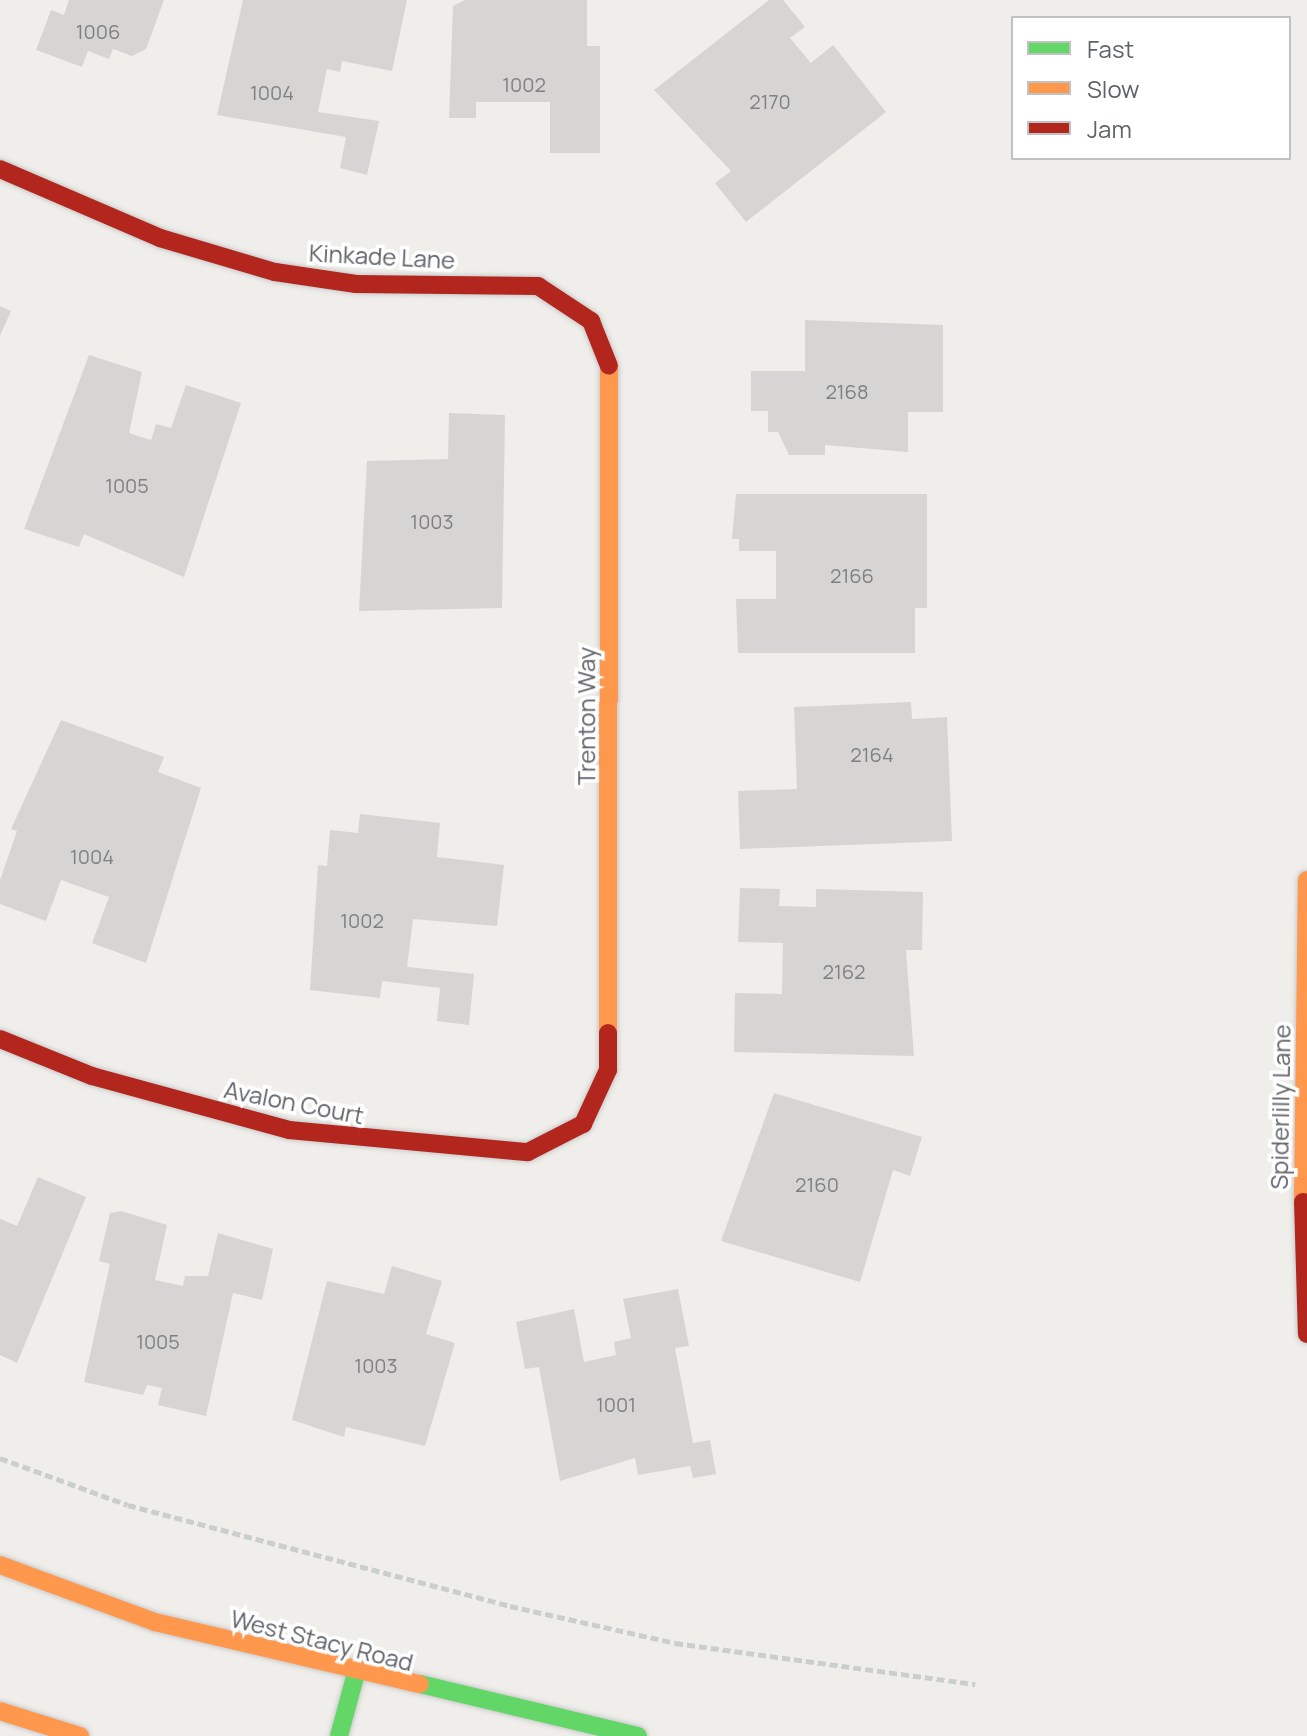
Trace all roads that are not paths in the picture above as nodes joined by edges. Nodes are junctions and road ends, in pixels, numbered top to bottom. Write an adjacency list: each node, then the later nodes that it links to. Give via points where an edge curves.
1 (0, 169): 2 (street, Kinkade Lane, via 160,238 261,269 356,284 538,286)
2 (581, 311): 5 (street, Trenton Way, via 607,350 612,382 608,1070)
3 (1307, 880): 6 (street, Spiderlilly Lane, via 1301,1318)
4 (0, 1039): 5 (street, Avalon Court, via 92,1076 289,1130 528,1152)
5 (583, 1124)
6 (1307, 1334)
7 (0, 1565): 8 (street, West Stacy Road, via 155,1622)
8 (356, 1673): 11 (street); 12 (street, West Stacy Road)
9 (0, 1711): 10 (street)
10 (80, 1736)
11 (339, 1736)
12 (638, 1736)

